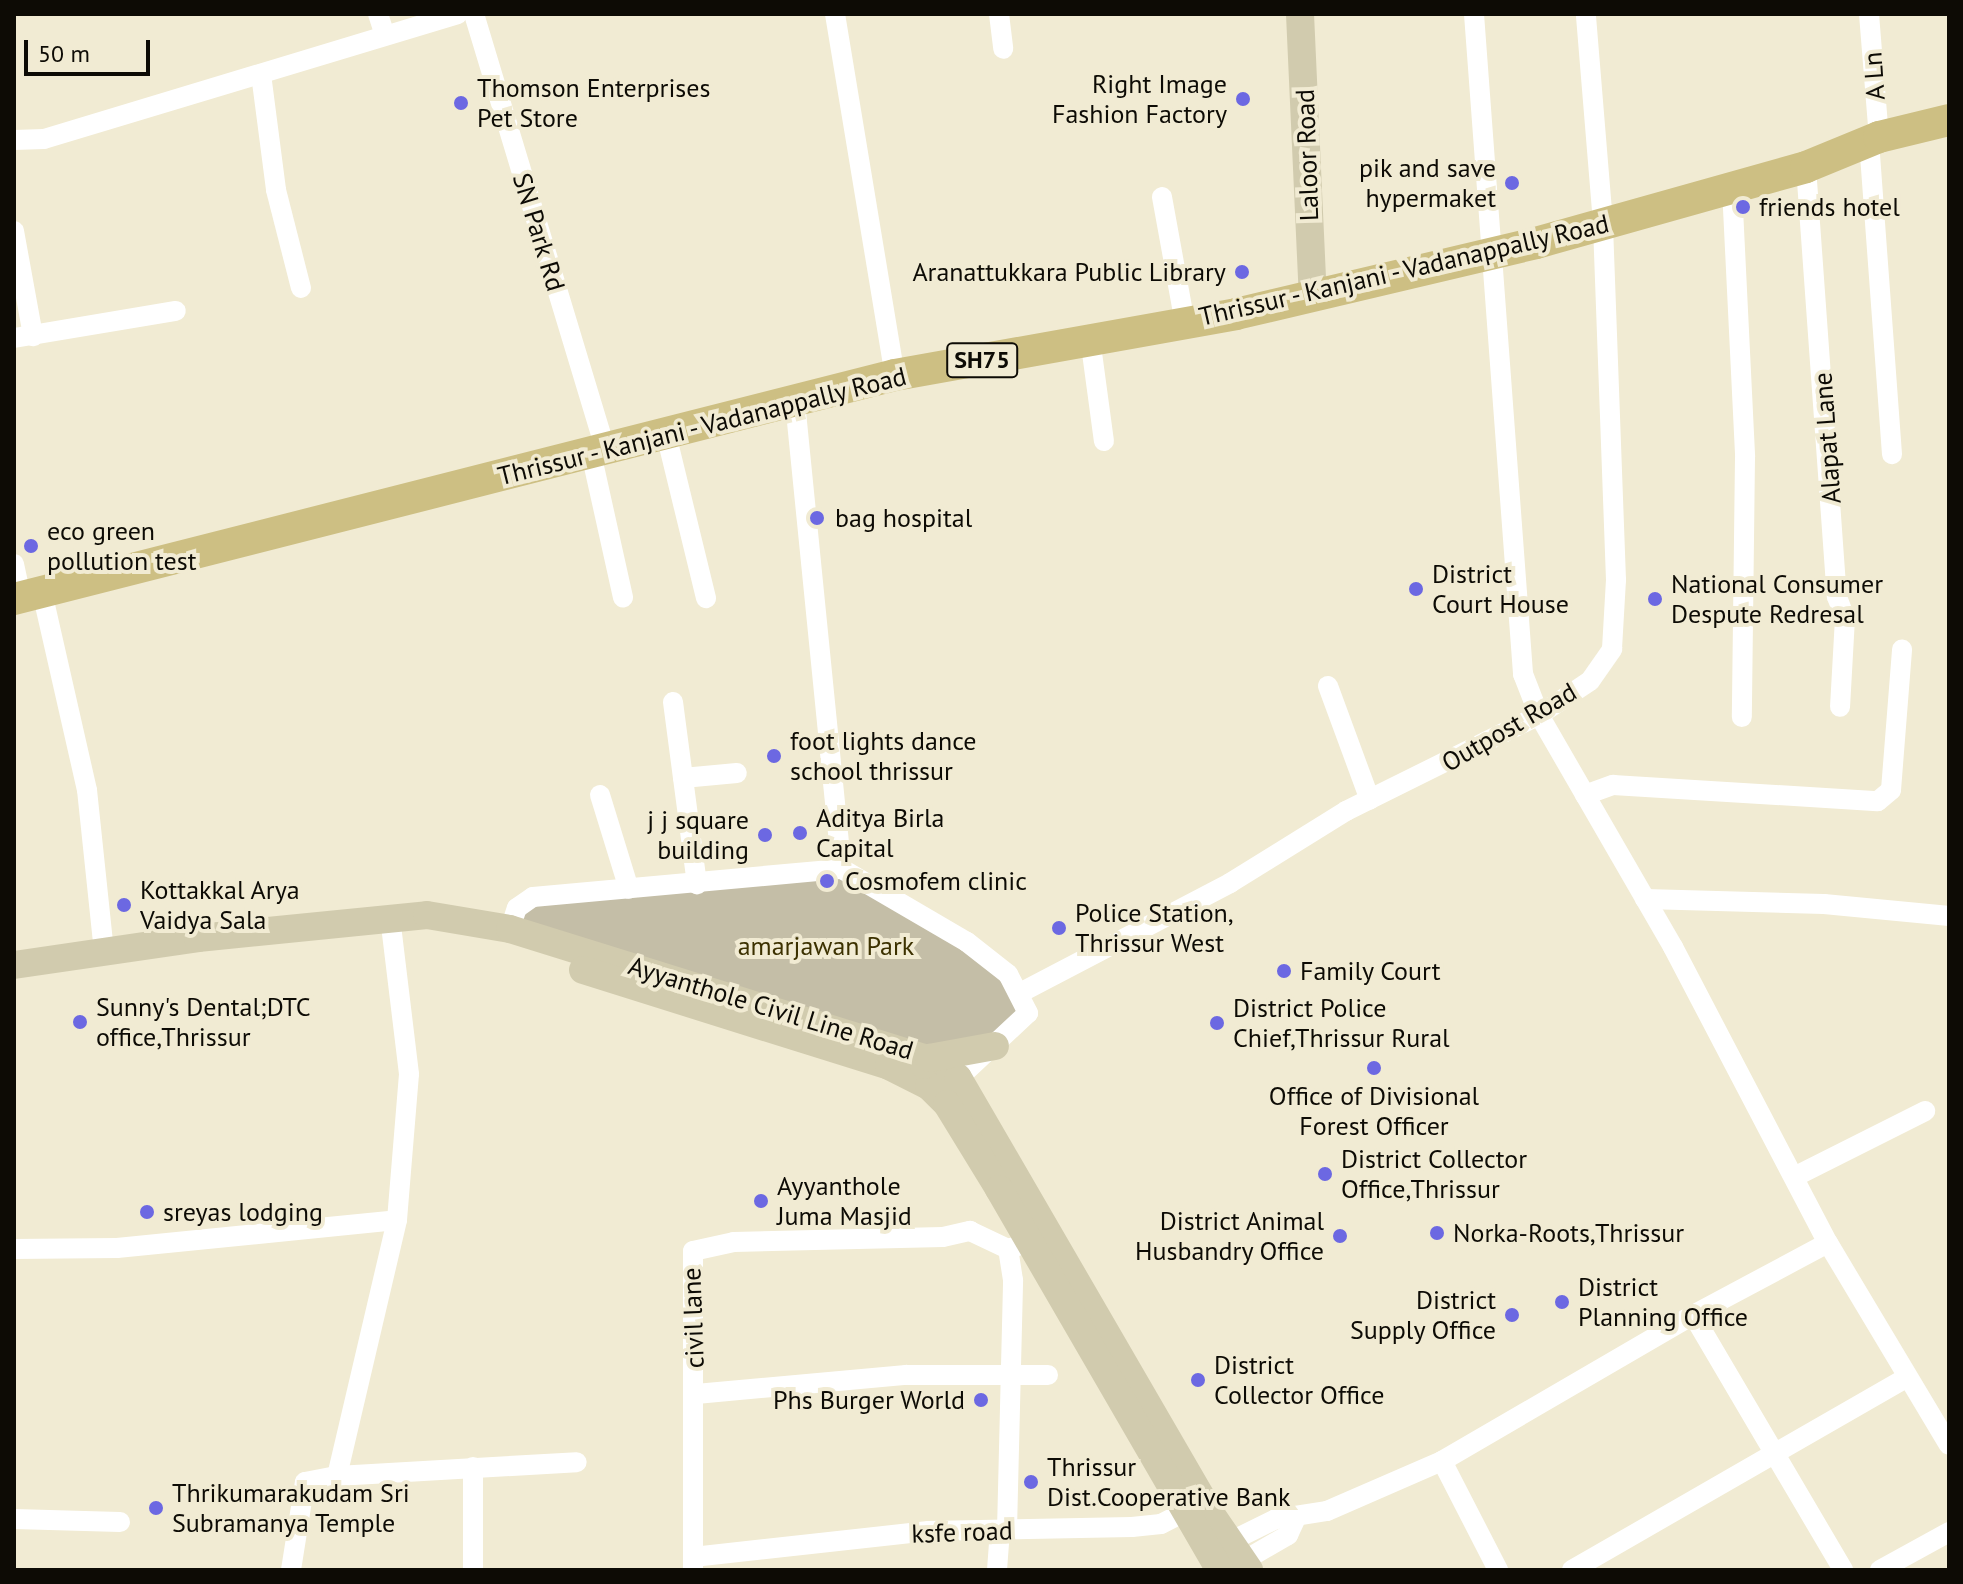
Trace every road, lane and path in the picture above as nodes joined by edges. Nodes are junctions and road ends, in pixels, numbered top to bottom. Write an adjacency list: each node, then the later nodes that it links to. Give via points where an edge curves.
1 (378, 14): 10 (street)
2 (458, 14): 10 (street)
3 (474, 14): 32 (street, SN Park Rd)
4 (835, 14): 28 (street)
5 (999, 14): 11 (street)
6 (1300, 14): 23 (main road, Laloor Road)
7 (1474, 14): 21 (street)
8 (1586, 14): 19 (street, Outpost Road)
9 (1869, 14): 14 (street, A Ln)
10 (385, 35): 12 (street)
11 (1003, 49)
12 (261, 74): 15 (street, via 44,139); 22 (street, via 276,190)
13 (1949, 120): 14 (main road, Thrissur - Kanjani - Vadanappally Road / SH75)
14 (1874, 139): 16 (main road, Thrissur - Kanjani - Vadanappally Road / SH75); 33 (street, A Ln)
15 (14, 140)
16 (1806, 167): 17 (main road, Thrissur - Kanjani - Vadanappally Road / SH75); 41 (street, Alapat Lane, via 1837,597 1845,618)
17 (1732, 188): 19 (main road, Thrissur - Kanjani - Vadanappally Road / SH75); 43 (street, via 1745,457)
18 (1162, 197): 25 (street)
19 (1603, 223): 21 (main road, Thrissur - Kanjani - Vadanappally Road / SH75); 42 (street, Outpost Road, via 1616,580 1612,649 1590,681)
20 (14, 231): 26 (street)
21 (1493, 252): 23 (main road, Thrissur - Kanjani - Vadanappally Road / SH75); 42 (street, via 1523,674)
22 (301, 288)
23 (1313, 297): 25 (main road, Thrissur - Kanjani - Vadanappally Road / SH75)
24 (176, 311): 26 (street)
25 (1185, 323): 27 (main road, Thrissur - Kanjani - Vadanappally Road / SH75)
26 (24, 337)
27 (1090, 338): 28 (main road, Thrissur - Kanjani - Vadanappally Road / SH75); 31 (street)
28 (895, 375): 29 (main road, Thrissur - Kanjani - Vadanappally Road / SH75)
29 (795, 402): 30 (main road, Thrissur - Kanjani - Vadanappally Road / SH75); 49 (street)
30 (666, 434): 32 (main road, Thrissur - Kanjani - Vadanappally Road / SH75); 37 (street)
31 (1104, 441)
32 (598, 451): 35 (main road, Thrissur - Kanjani - Vadanappally Road / SH75); 36 (street, SN Park Rd)
33 (1892, 454)
34 (14, 564): 35 (street)
35 (26, 596): 57 (street, via 87,790)
36 (623, 597)
37 (706, 598)
38 (1902, 649): 47 (street, via 1891,790 1878,801 1613,785)
39 (1328, 686): 48 (street)
40 (673, 702): 45 (street)
41 (1840, 707)
42 (1539, 715): 47 (street); 48 (street, Outpost Road)
43 (1742, 717)
44 (737, 773): 45 (street)
45 (683, 778): 50 (street)
46 (600, 795): 51 (street)
47 (1585, 795): 52 (street)
48 (1370, 800): 61 (street, Outpost Road, via 1230,883)
49 (842, 869): 50 (street); 61 (street, via 967,942 1008,974)
50 (697, 884): 51 (street)
51 (629, 889): 56 (street, via 533,897 517,908)
52 (1645, 899): 53 (street, via 1824,904); 66 (street)
53 (1949, 916)
54 (391, 924): 55 (main road, Ayyanthole Civil Line Road); 58 (main road, Ayyanthole Civil Line Road); 67 (street, via 409,1074)
55 (463, 928): 56 (main road, Ayyanthole Civil Line Road); 63 (main road, Ayyanthole Civil Line Road, via 594,973)
56 (510, 929): 63 (main road, Ayyanthole Civil Line Road)
57 (104, 951): 58 (main road, Ayyanthole Civil Line Road); 59 (main road, Ayyanthole Civil Line Road)
58 (170, 952): 60 (main road, Ayyanthole Civil Line Road)
59 (14, 965)
60 (14, 984)
61 (1020, 993): 62 (street, via 1028,1013)
62 (995, 1046): 63 (main road); 64 (street)
63 (922, 1068): 64 (main road, Ayyanthole Civil Line Road)
64 (948, 1087): 68 (main road, Ayyanthole Civil Line Road)
65 (1925, 1111): 66 (street)
66 (1794, 1177): 69 (street)
67 (397, 1220): 70 (street, via 117,1248); 81 (street)
68 (1026, 1236): 72 (street, via 1013,1280); 75 (street, civil lane, via 970,1231 931,1238 734,1242 693,1251); 82 (main road, Ayyanthole Civil Line Road); 87 (main road, Ayyanthole Civil Line Road)
69 (1828, 1243): 71 (street); 74 (street)
70 (14, 1249)
71 (1693, 1315): 77 (street); 78 (street)
72 (1010, 1375): 73 (street, civil lane); 75 (street, civil lane, via 893,1376); 85 (street)
73 (1048, 1375)
74 (1908, 1377): 76 (street); 77 (street)
75 (696, 1394): 88 (street, civil lane)
76 (1949, 1445)
77 (1774, 1454): 93 (street); 94 (street)
78 (1442, 1461): 87 (street, via 1295,1520 1276,1519); 92 (street)
79 (577, 1462): 80 (street)
80 (473, 1467): 81 (street); 90 (street)
81 (337, 1476): 89 (street, via 305,1482)
82 (1185, 1512): 85 (street, ksfe road, via 1161,1524 1132,1527); 87 (main road, Ayyanthole Civil Line Road)
83 (14, 1519): 84 (street)
84 (120, 1522)
85 (1004, 1530): 88 (street, ksfe road, via 736,1550); 91 (street)
86 (1949, 1532): 95 (street)
87 (1230, 1561)
88 (693, 1563)
89 (291, 1570)
90 (473, 1570)
91 (997, 1570)
92 (1498, 1570)
93 (1572, 1570)
94 (1843, 1570)
95 (1880, 1570)

